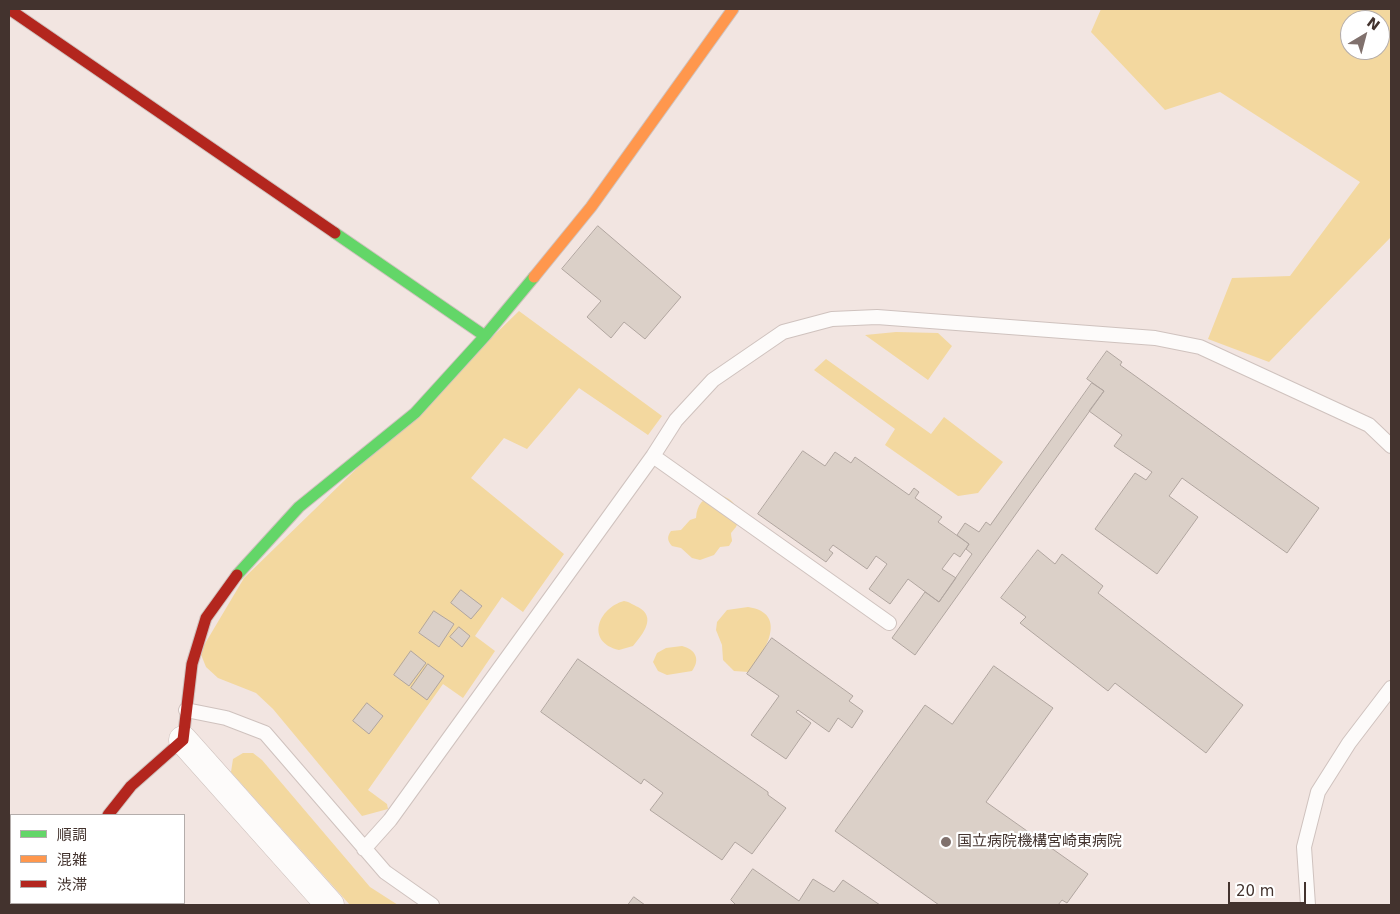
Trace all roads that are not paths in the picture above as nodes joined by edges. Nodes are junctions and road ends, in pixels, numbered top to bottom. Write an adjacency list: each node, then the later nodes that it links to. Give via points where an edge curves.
1 (9, 9): 3 (street)
2 (733, 9): 3 (street, via 591,206)
3 (485, 336): 8 (street, via 415,413 299,507 240,571 206,618 192,664)
4 (1391, 446): 5 (lane, via 1369,425 1200,347 1155,338 877,317 832,320 783,332 713,380 676,420)
5 (653, 456): 6 (lane); 11 (lane, via 390,820)
6 (889, 623)
7 (1391, 688): 14 (lane, via 1349,742 1318,792 1304,847)
8 (186, 710): 9 (street); 11 (lane, via 226,718 265,733)
9 (183, 740): 10 (street, via 131,786); 12 (street)
10 (109, 814)
11 (364, 849): 13 (lane, via 385,872)
12 (330, 905)
13 (432, 905)
14 (1308, 905)

